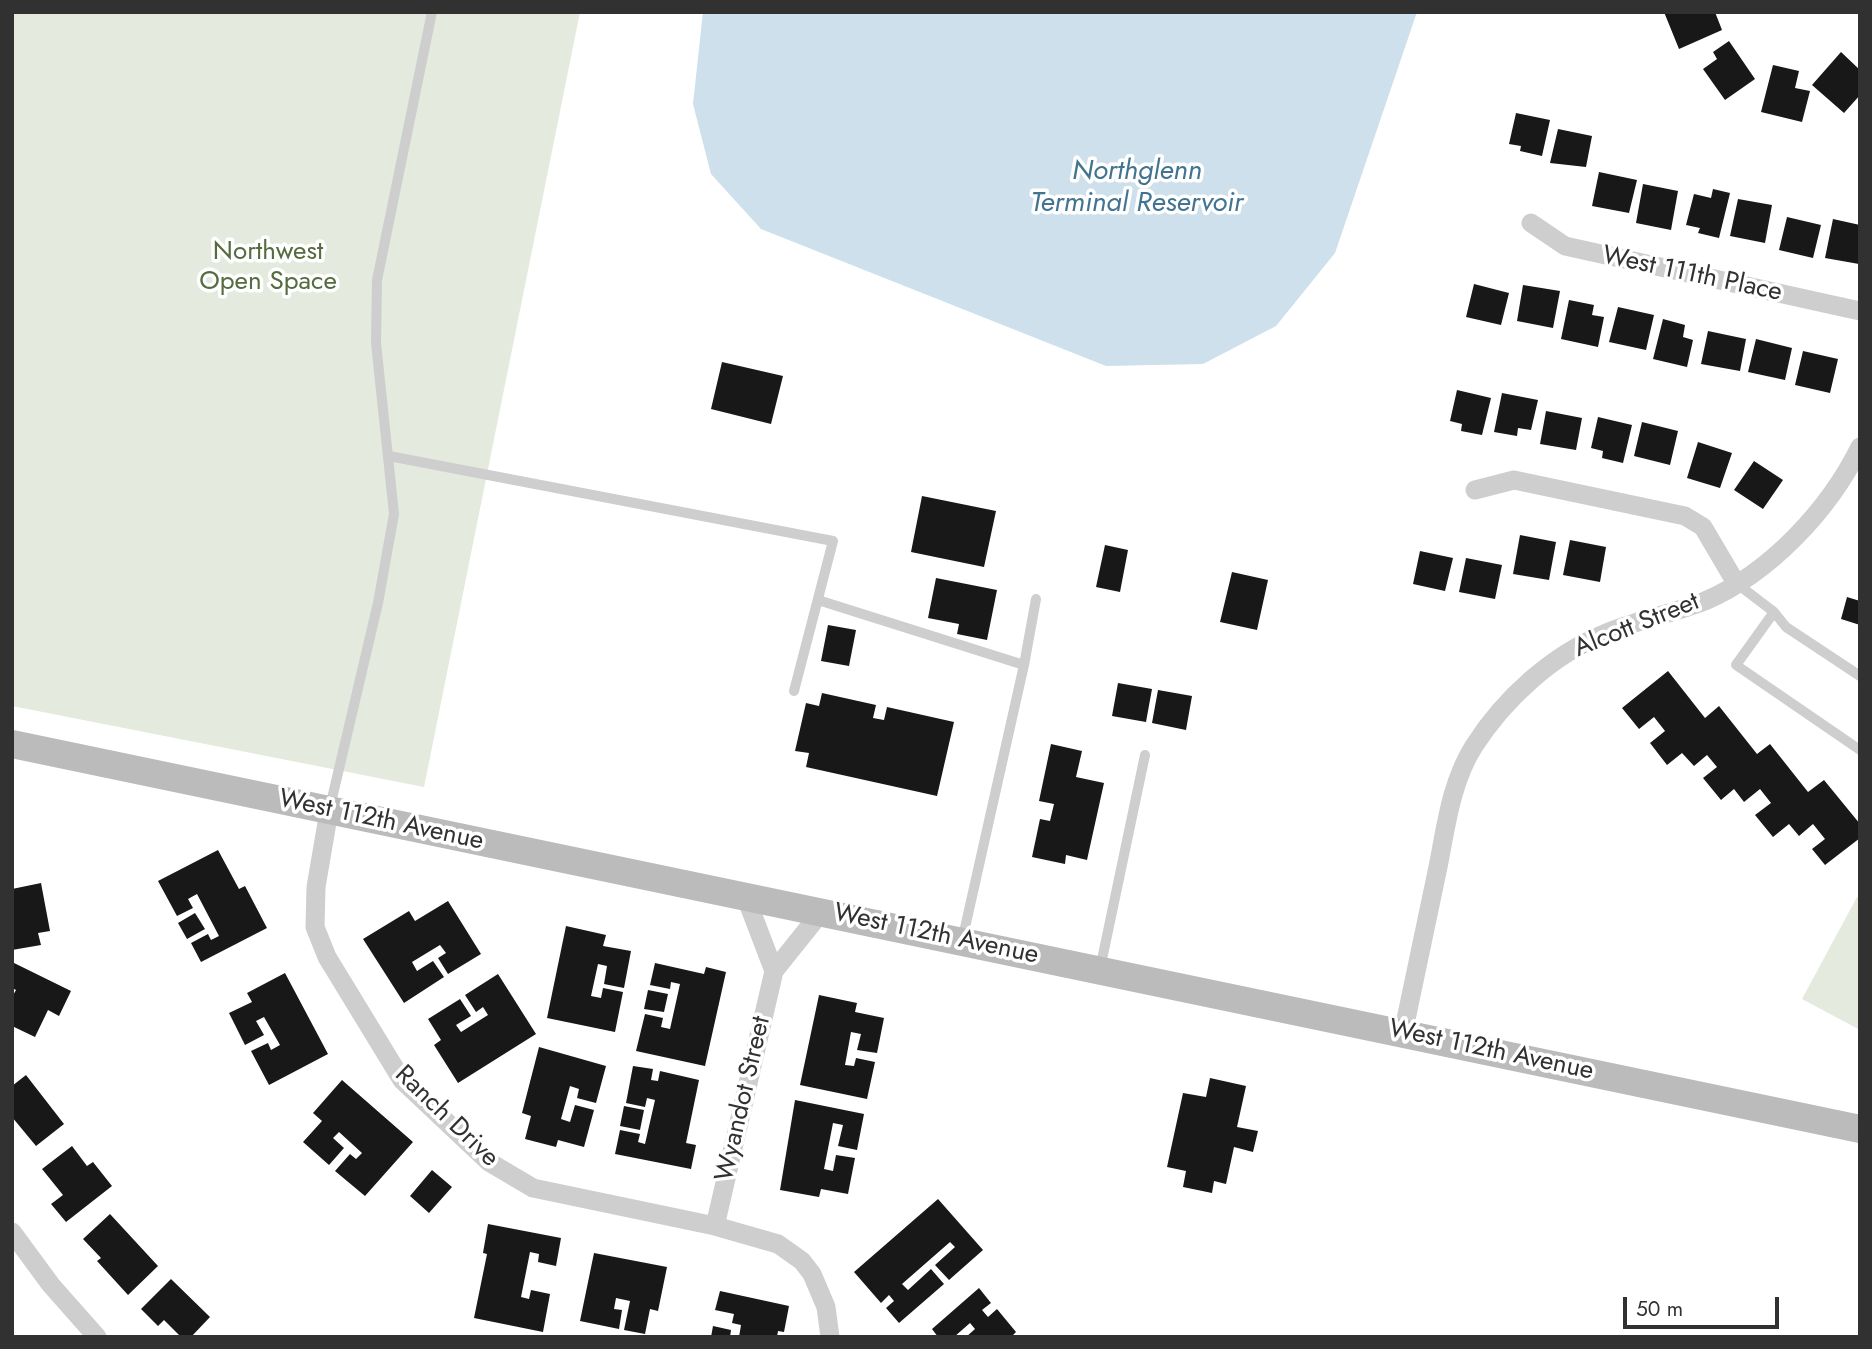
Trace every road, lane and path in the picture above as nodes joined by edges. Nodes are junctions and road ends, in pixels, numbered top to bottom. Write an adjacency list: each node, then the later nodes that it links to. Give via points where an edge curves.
1 (432, 12): 5 (lane, via 377,280 376,343)
2 (1531, 223): 3 (street, West 111th Place, via 1565,246)
3 (1860, 311)
4 (1860, 447): 7 (street, Alcott Street, via 1842,482 1792,539)
5 (389, 456): 9 (lane, via 833,541); 17 (lane, via 394,514)
6 (1475, 490): 7 (street, via 1514,480 1685,516 1708,533)
7 (1736, 583): 10 (lane); 23 (street, Alcott Street, via 1706,600 1576,647 1533,678 1474,747 1449,814)
8 (1036, 599): 11 (lane)
9 (818, 600): 11 (lane); 13 (lane)
10 (1774, 612): 12 (lane, via 1786,627); 15 (lane, via 1736,665)
11 (1024, 665): 20 (lane)
12 (1860, 676)
13 (794, 691)
14 (12, 744): 17 (main road, West 112th Avenue)
15 (1860, 750)
16 (1145, 755): 21 (lane)
17 (329, 811): 18 (main road, West 112th Avenue); 25 (street, Ranch Drive, via 316,887 315,927 333,967 402,1080 489,1163 533,1188)
18 (745, 895): 19 (main road, West 112th Avenue); 22 (street)
19 (822, 911): 20 (main road, West 112th Avenue); 22 (street, Wyandot Street)
20 (962, 941): 21 (main road, West 112th Avenue)
21 (1100, 970): 23 (main road, West 112th Avenue)
22 (774, 971): 25 (street, Wyandot Street)
23 (1404, 1033): 24 (main road, West 112th Avenue)
24 (1860, 1129)
25 (715, 1226): 28 (street, Ranch Drive, via 763,1238 802,1261 822,1294)
26 (12, 1232): 27 (street)
27 (97, 1337)
28 (830, 1337)

